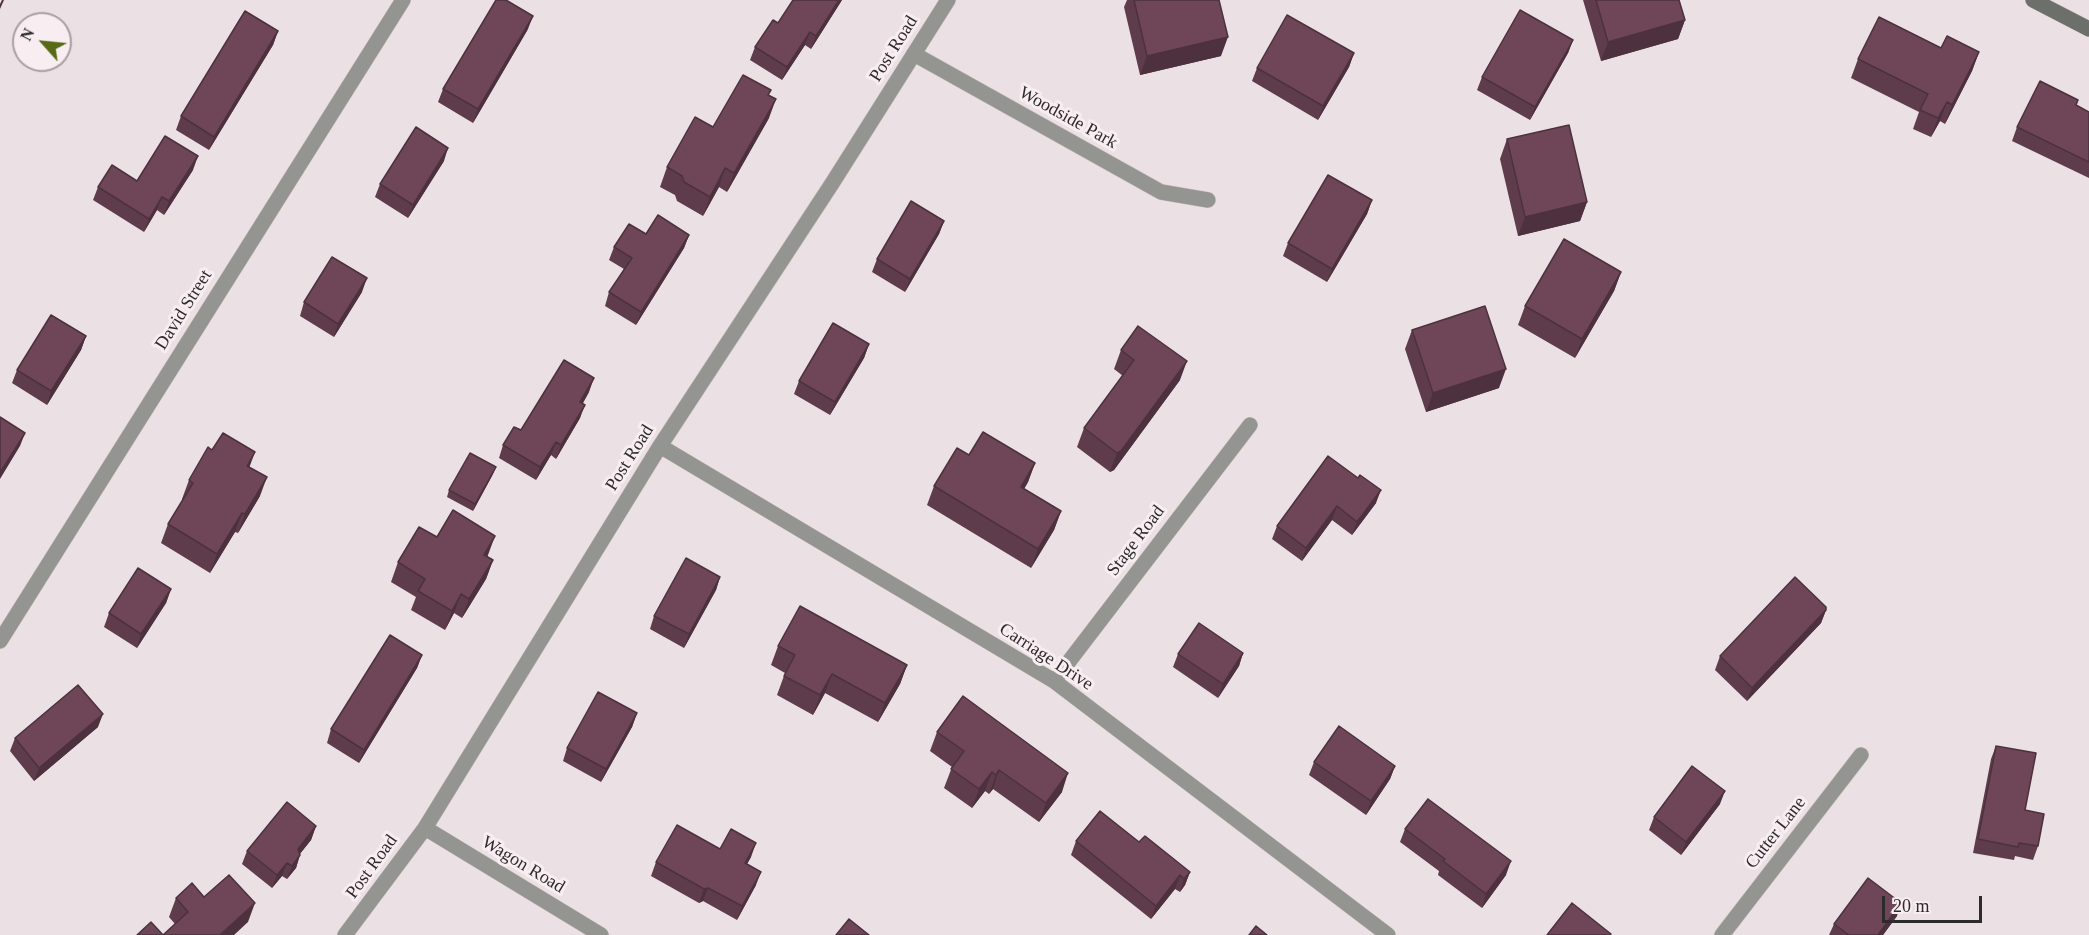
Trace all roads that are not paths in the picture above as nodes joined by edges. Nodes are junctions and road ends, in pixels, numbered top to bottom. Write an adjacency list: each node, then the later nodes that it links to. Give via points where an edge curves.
1 (403, 0): 9 (street, David Street)
2 (948, 0): 5 (street, Post Road)
3 (2033, 0): 4 (main road)
4 (2089, 29)
5 (914, 54): 6 (street, Woodside Park, via 1161,192); 8 (street, Post Road)
6 (1208, 200)
7 (1250, 424): 10 (street, Stage Road)
8 (660, 446): 10 (street, Carriage Drive); 12 (street, Post Road)
9 (0, 641)
10 (1054, 681): 15 (street, Carriage Drive)
11 (1861, 755): 16 (street, Cutter Lane)
12 (425, 828): 13 (street, Post Road); 14 (street, Wagon Road)
13 (345, 935)
14 (601, 935)
15 (1388, 935)
16 (1722, 935)

